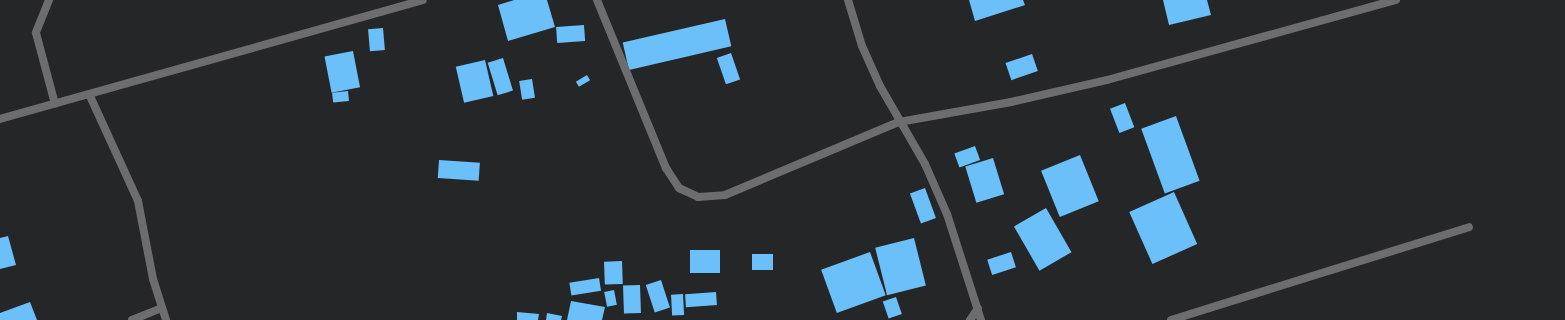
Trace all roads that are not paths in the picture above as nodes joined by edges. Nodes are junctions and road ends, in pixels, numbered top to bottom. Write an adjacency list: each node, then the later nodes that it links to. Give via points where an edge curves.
1 (49, 0): 7 (street, via 36,33)
2 (423, 0): 6 (street)
3 (597, 0): 9 (street, via 666,168 679,188 698,197 725,195)
4 (848, 0): 9 (street, via 862,46)
5 (1396, 0): 9 (street, via 1107,80 1011,102)
6 (90, 96): 7 (street); 11 (street, via 138,200)
7 (55, 104): 8 (street)
8 (0, 118)
9 (899, 122): 12 (street, via 925,164 947,214)
10 (1469, 227): 13 (street)
11 (161, 308): 14 (street); 15 (street)
12 (978, 308): 16 (street); 17 (street)
13 (1198, 312): 18 (street); 19 (street)
14 (132, 320)
15 (166, 320)
16 (970, 320)
17 (981, 320)
18 (1171, 320)
19 (1200, 320)

